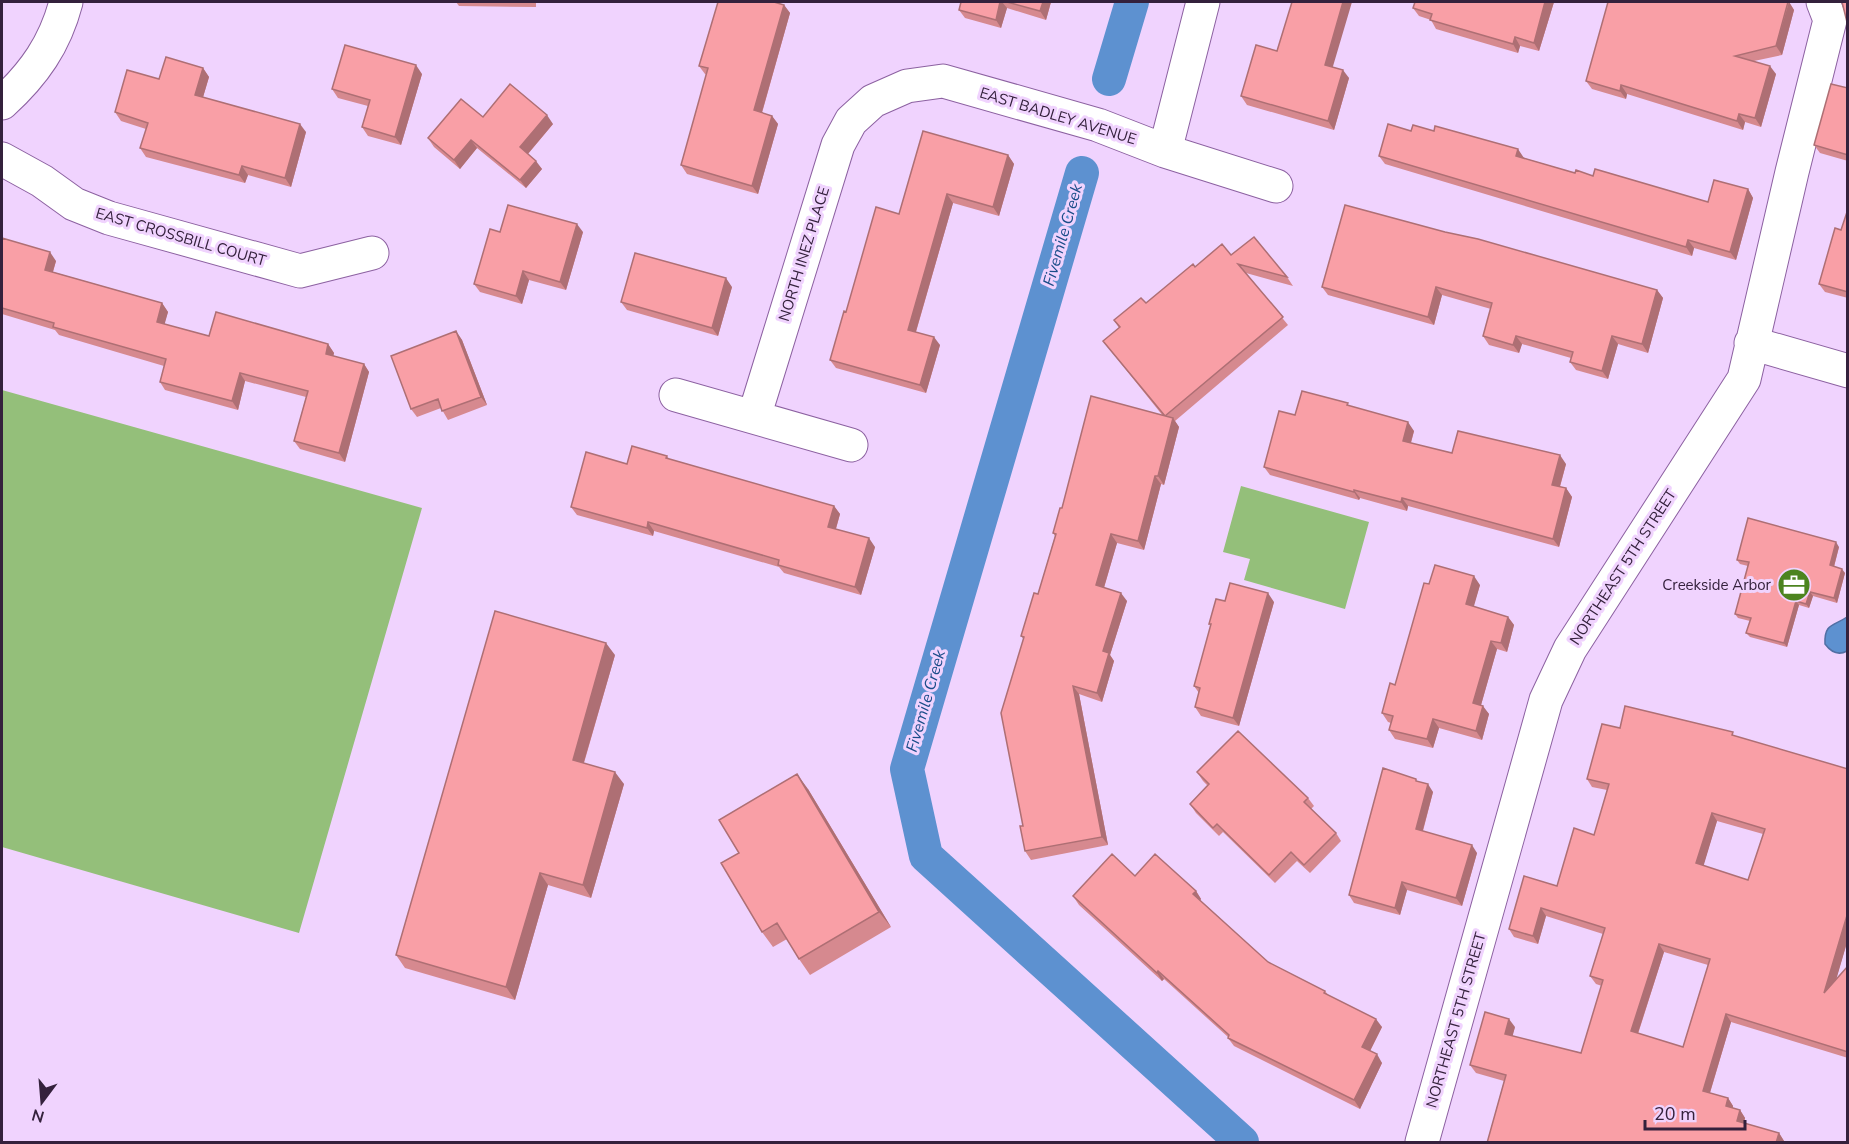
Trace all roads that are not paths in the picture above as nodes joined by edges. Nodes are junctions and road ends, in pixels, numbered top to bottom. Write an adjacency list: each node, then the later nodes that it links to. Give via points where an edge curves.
1 (66, 2): 5 (street, via 45,55)
2 (1203, 2): 6 (street)
3 (1823, 2): 10 (street, NORTHEAST 5TH STREET, via 1830,20)
4 (873, 101): 6 (street, EAST BADLEY AVENUE, via 907,87 943,81 1098,125); 13 (street, NORTH INEZ PLACE, via 851,122 838,145)
5 (2, 104)
6 (1165, 151): 8 (street, EAST BADLEY AVENUE)
7 (2, 159): 9 (street, EAST CROSSBILL COURT, via 74,204 109,218 300,271)
8 (1276, 186)
9 (372, 253)
10 (1751, 343): 11 (street); 15 (street, NORTHEAST 5TH STREET, via 1744,379 1570,649 1546,699)
11 (1848, 371)
12 (676, 395): 13 (street)
13 (754, 417): 14 (street)
14 (851, 445)
15 (1422, 1143)

